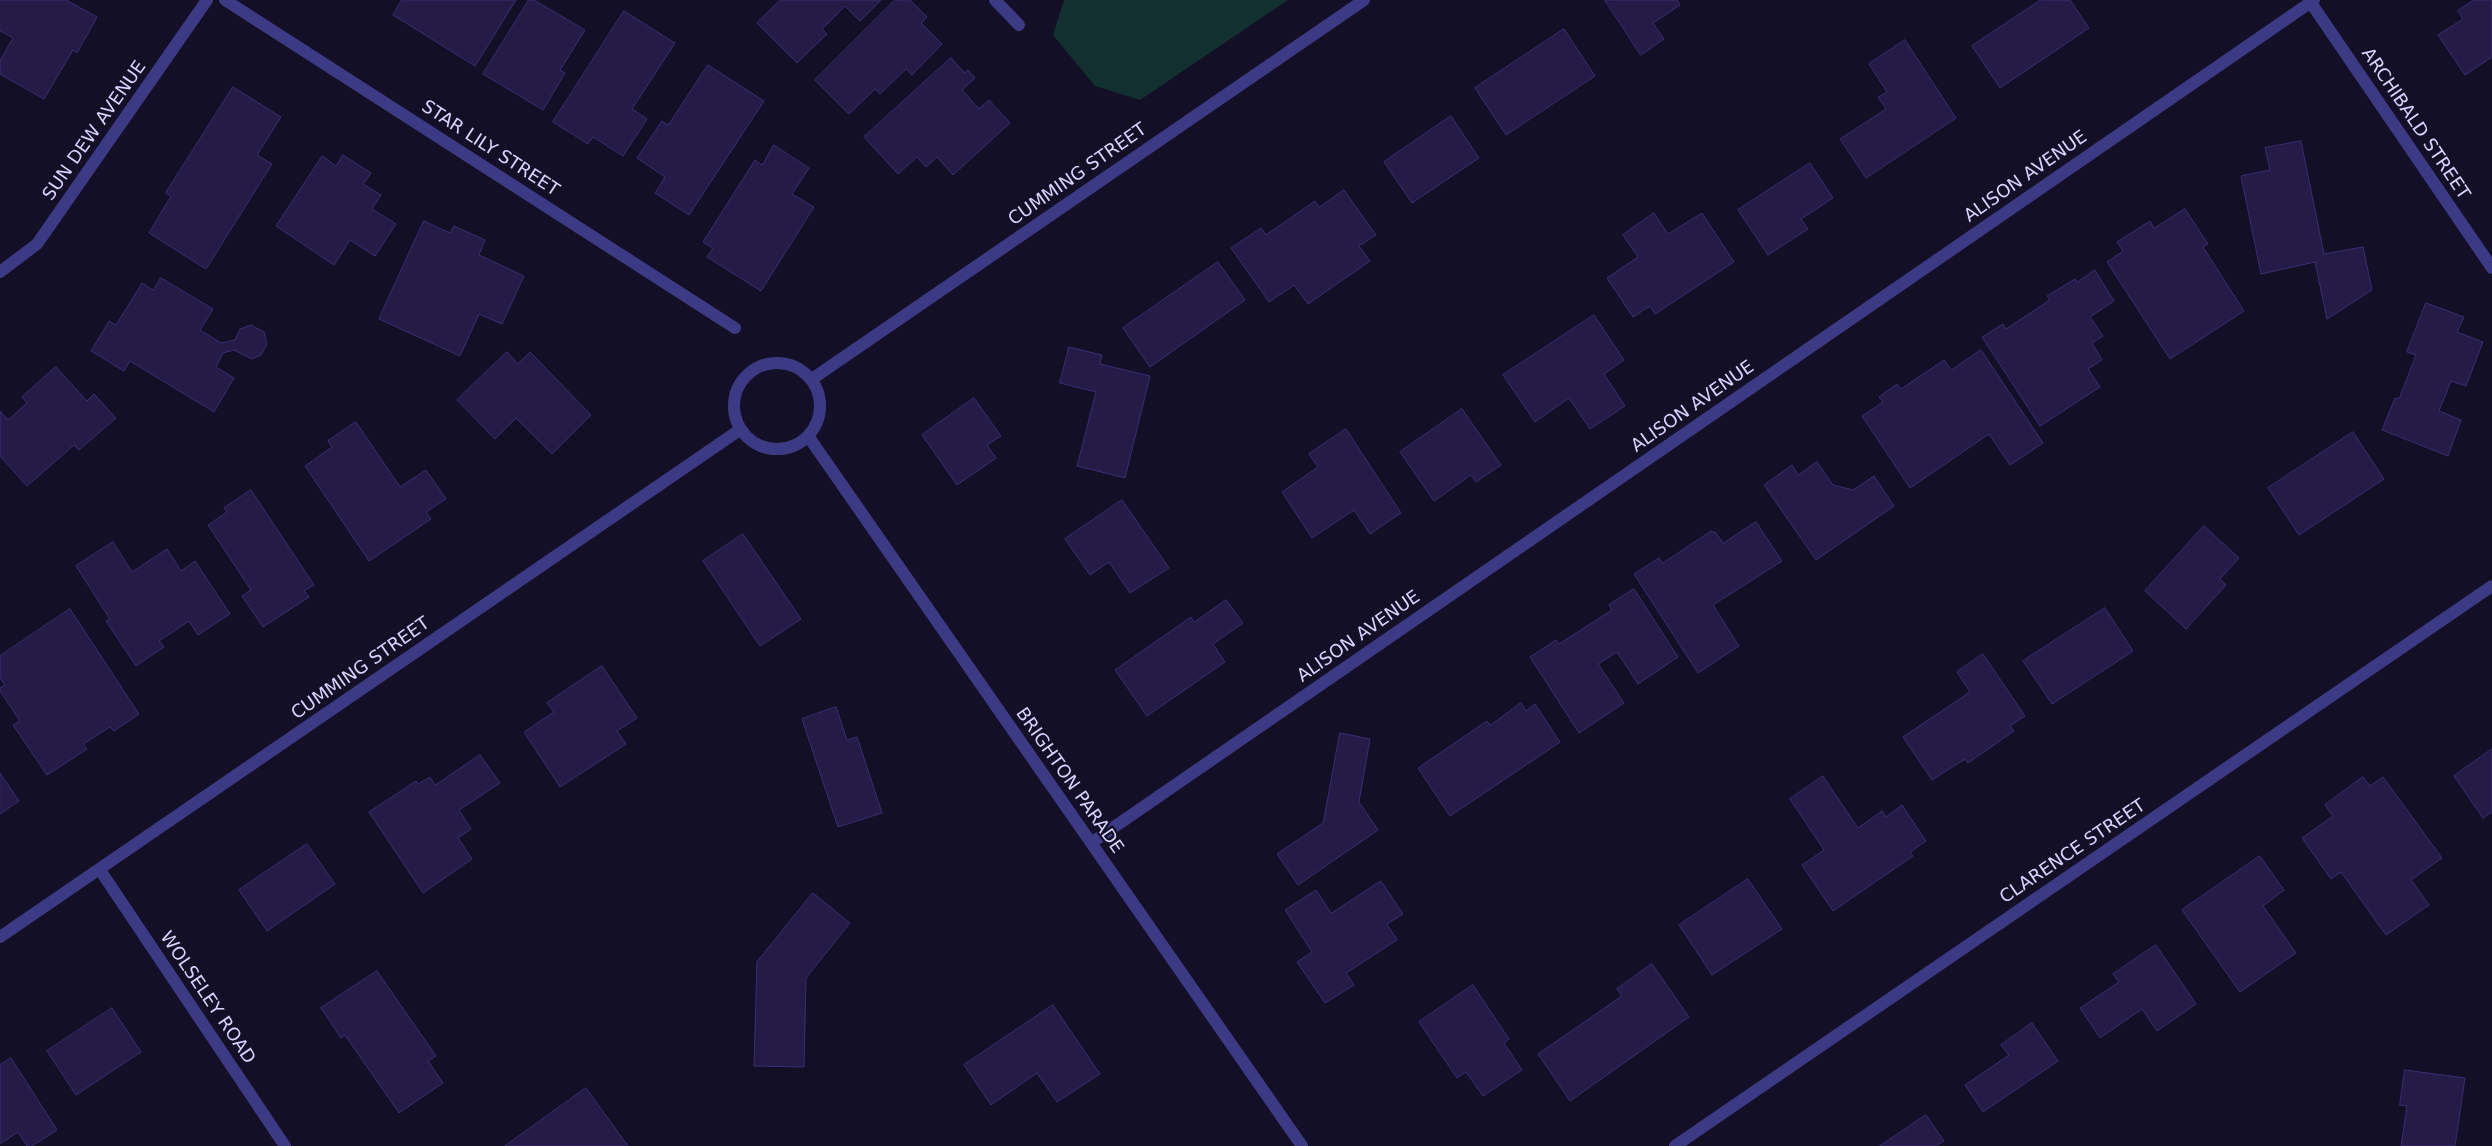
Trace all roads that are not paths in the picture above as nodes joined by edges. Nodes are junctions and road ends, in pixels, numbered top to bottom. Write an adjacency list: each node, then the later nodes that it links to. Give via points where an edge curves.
1 (207, 0): 8 (street, SUN DEW AVENUE, via 37,244)
2 (225, 0): 9 (street, STAR LILY STREET)
3 (995, 0): 6 (street)
4 (1364, 0): 10 (street, CUMMING STREET)
5 (2311, 1): 7 (street, ARCHIBALD STREET); 14 (street, ALISON AVENUE)
6 (1019, 25)
7 (2492, 268)
8 (0, 272)
9 (735, 328)
10 (812, 379): 11 (street, via 789,364 775,362 750,372 736,393 734,405); 12 (street, via 821,402 816,426)
11 (741, 429): 12 (street, via 749,439 773,449 792,446); 15 (street, CUMMING STREET)
12 (808, 436): 14 (street, BRIGHTON PARADE)
13 (2492, 586): 19 (street, CLARENCE STREET)
14 (1091, 843): 18 (street, BRIGHTON PARADE)
15 (100, 870): 16 (street, CUMMING STREET); 17 (street, WOLSELEY ROAD)
16 (0, 937)
17 (285, 1146)
18 (1302, 1146)
19 (1675, 1146)

